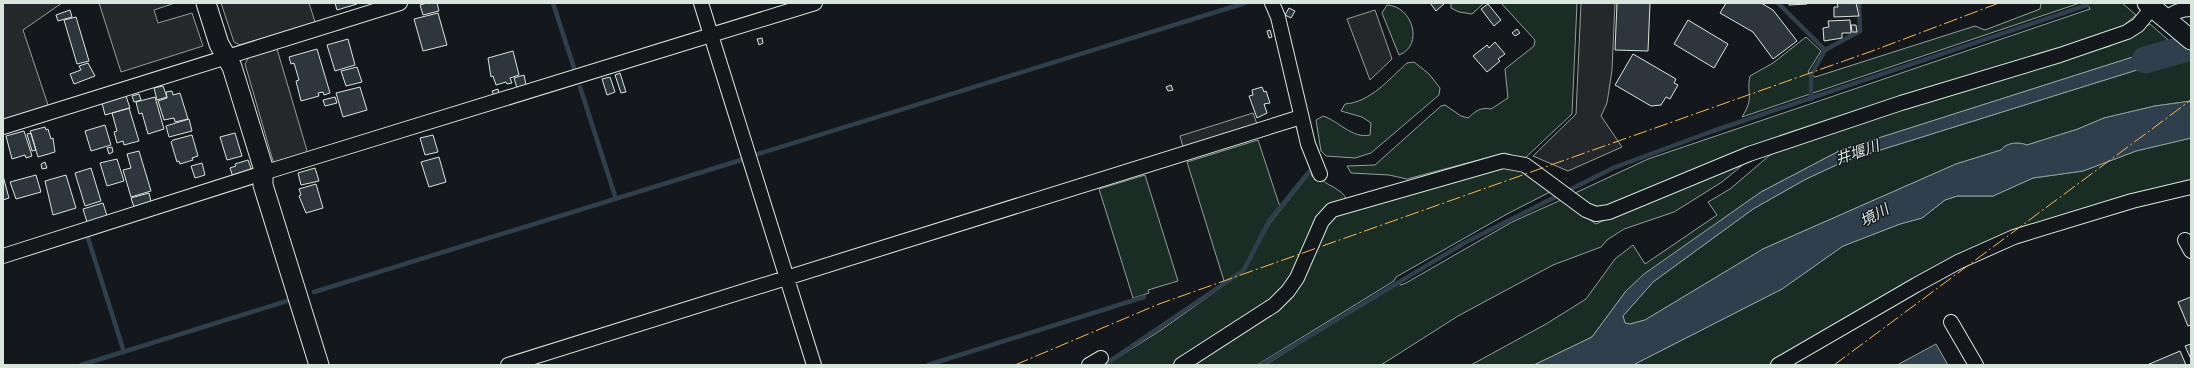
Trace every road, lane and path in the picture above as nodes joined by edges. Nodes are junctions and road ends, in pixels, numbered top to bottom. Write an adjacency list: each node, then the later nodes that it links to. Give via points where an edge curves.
1 (206, 3): 10 (street, via 219,44)
2 (400, 3): 10 (street)
3 (701, 3): 8 (street)
4 (814, 3): 8 (street)
5 (1272, 3): 11 (street, via 1278,17)
6 (2191, 9): 7 (street, via 2183,9 2170,15)
7 (2158, 13): 9 (street); 22 (street, via 2127,32 1749,154 1609,212 1596,214 1586,210 1525,165 1504,161 1332,210 1322,221 1297,278 1288,291 1274,305)
8 (711, 36): 13 (street); 17 (street)
9 (2191, 40)
10 (226, 56): 12 (street); 13 (street, via 232,67)
11 (1301, 117): 14 (street); 17 (street)
12 (3, 126)
13 (263, 173): 16 (street); 19 (street, via 263,185)
14 (1320, 174)
15 (2191, 187): 23 (street, via 2132,201 2014,237 1958,262)
16 (3, 256)
17 (787, 279): 20 (street); 21 (street)
18 (1951, 322): 24 (street)
19 (319, 365)
20 (508, 365)
21 (814, 365)
22 (1180, 365)
23 (1778, 365)
24 (1976, 365)

